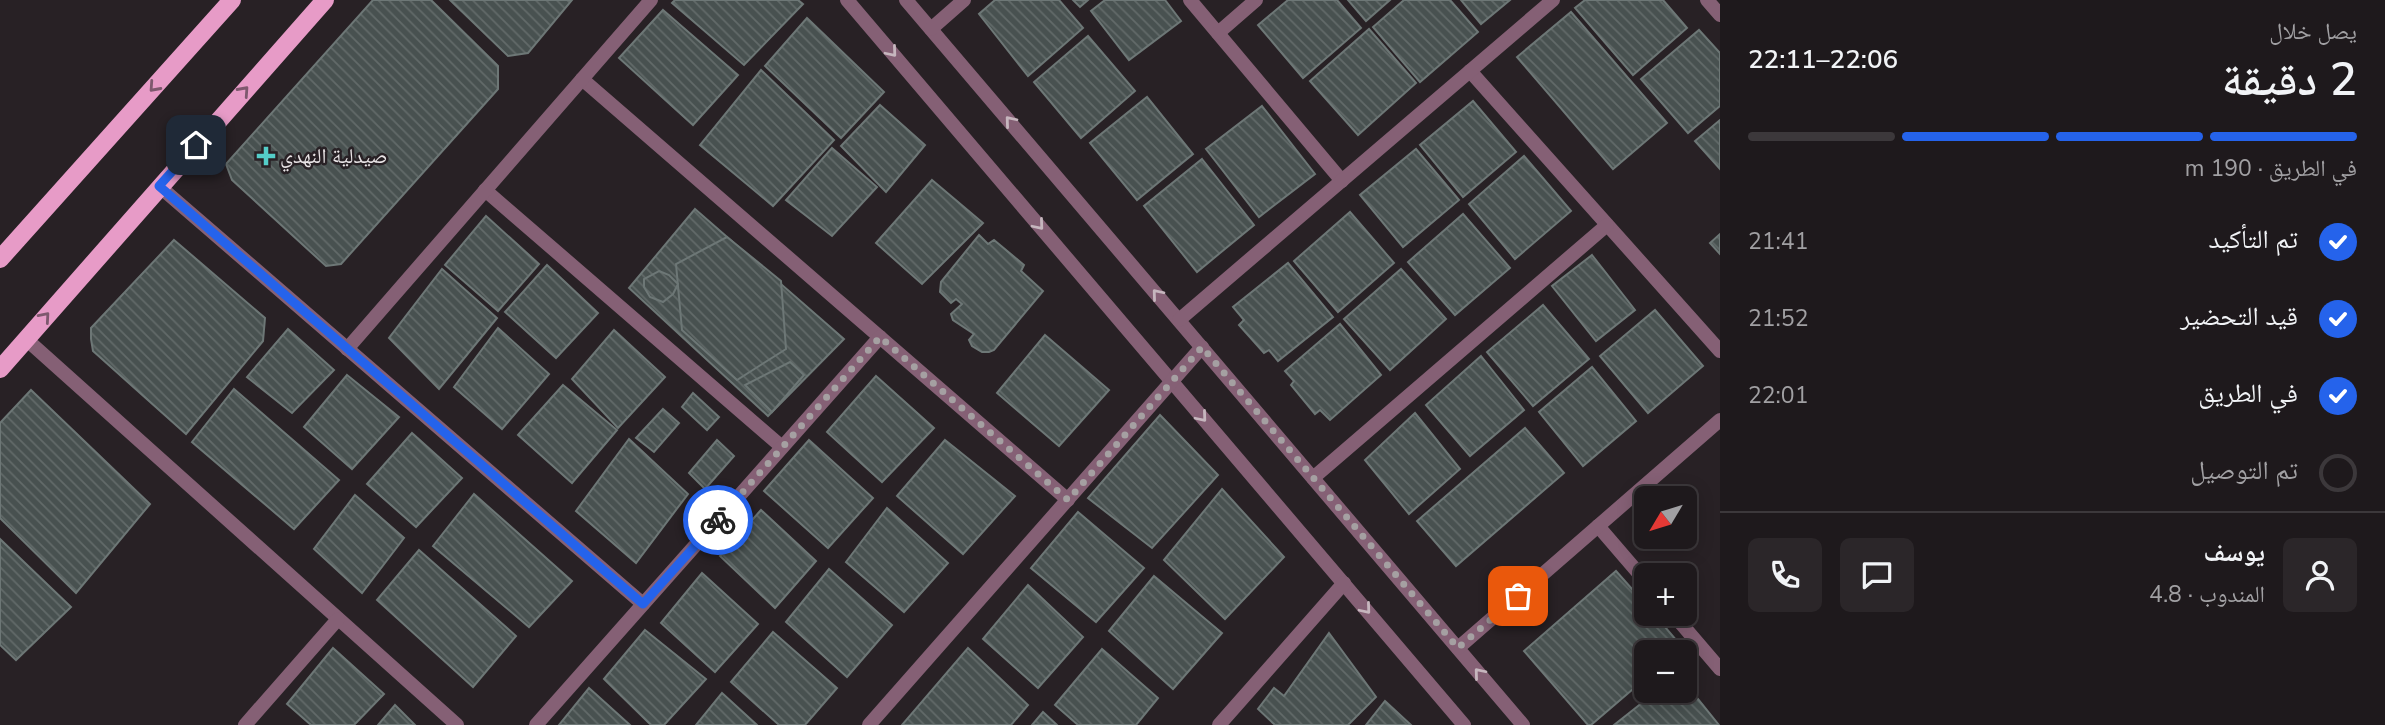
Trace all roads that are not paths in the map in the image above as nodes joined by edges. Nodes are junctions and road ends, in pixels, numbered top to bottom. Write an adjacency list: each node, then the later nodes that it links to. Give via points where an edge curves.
1 (232, 0): 20 (main road, one-way to 20)
2 (325, 0): 17 (main road, one-way to 2)
3 (651, 0): 15 (street)
4 (847, 0): 28 (street, one-way to 28)
5 (906, 0): 12 (street)
6 (964, 0): 12 (street)
7 (1190, 0): 13 (street)
8 (1256, 0): 13 (street)
9 (1553, 0): 14 (street)
10 (1706, 0): 11 (street)
11 (1720, 15)
12 (931, 29): 21 (street, one-way to 12)
13 (1218, 33): 16 (street)
14 (1470, 71): 16 (street); 19 (street)
15 (582, 79): 18 (street); 22 (street)
16 (1342, 181): 21 (street)
17 (159, 186): 23 (main road, one-way to 17); 25 (street)
18 (485, 190): 25 (street); 30 (street)
19 (1607, 225): 26 (street); 31 (street)
20 (0, 259)
21 (1179, 320): 24 (street)
22 (880, 337): 30 (street); 32 (street)
23 (26, 339): 27 (main road); 37 (street)
24 (1202, 347): 28 (street); 31 (street)
25 (347, 349): 36 (street)
26 (1720, 351)
27 (0, 369)
28 (1172, 382): 32 (street); 35 (street, one-way to 35)
29 (1720, 420): 33 (street)
30 (782, 447): 36 (street)
31 (1313, 478): 39 (street)
32 (1068, 500): 44 (street)
33 (1598, 526): 34 (street); 39 (street)
34 (1634, 568)
35 (1344, 583): 45 (street); 46 (street, one-way to 46)
36 (643, 604): 43 (street)
37 (338, 618): 41 (street); 42 (street)
38 (1683, 626): 40 (street)
39 (1458, 648): 47 (street, one-way to 39)
40 (1720, 669)
41 (245, 725)
42 (457, 725)
43 (536, 725)
44 (869, 725)
45 (1219, 725)
46 (1464, 725)
47 (1523, 725)

